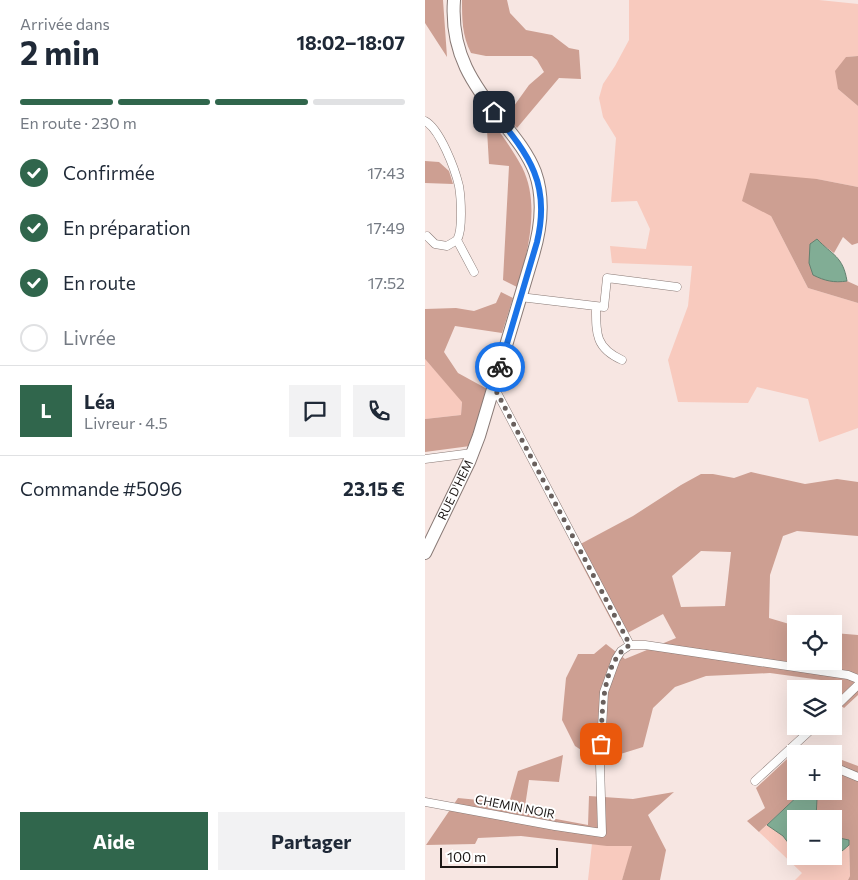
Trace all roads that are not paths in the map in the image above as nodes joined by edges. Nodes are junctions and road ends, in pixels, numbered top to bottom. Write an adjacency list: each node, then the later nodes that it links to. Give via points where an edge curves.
1 (453, 0): 7 (main road, RUE D'HEM, via 455,34 466,71 524,150 538,184 540,228)
2 (425, 121): 4 (street, via 437,131 458,181 460,227)
3 (427, 236): 4 (street, via 435,244 443,246)
4 (457, 240): 5 (street)
5 (474, 272)
6 (677, 287): 8 (street, via 607,278 604,307)
7 (520, 297): 8 (street); 10 (main road, RUE D'HEM)
8 (596, 306): 9 (street, via 599,341 609,353)
9 (622, 360)
10 (494, 387): 11 (main road, RUE D'HEM); 14 (street)
11 (472, 453): 12 (street); 13 (main road, RUE D'HEM)
12 (425, 459)
13 (425, 553)
14 (630, 645): 15 (street, via 655,646); 24 (street, CHEMIN NOIR, via 616,659 603,699 600,764 602,833)
15 (858, 679)
16 (858, 685): 17 (street)
17 (842, 700)
18 (806, 735): 19 (street)
19 (795, 745)
20 (787, 753): 23 (street)
21 (842, 770): 22 (street)
22 (858, 776)
23 (755, 782)
24 (425, 802)

